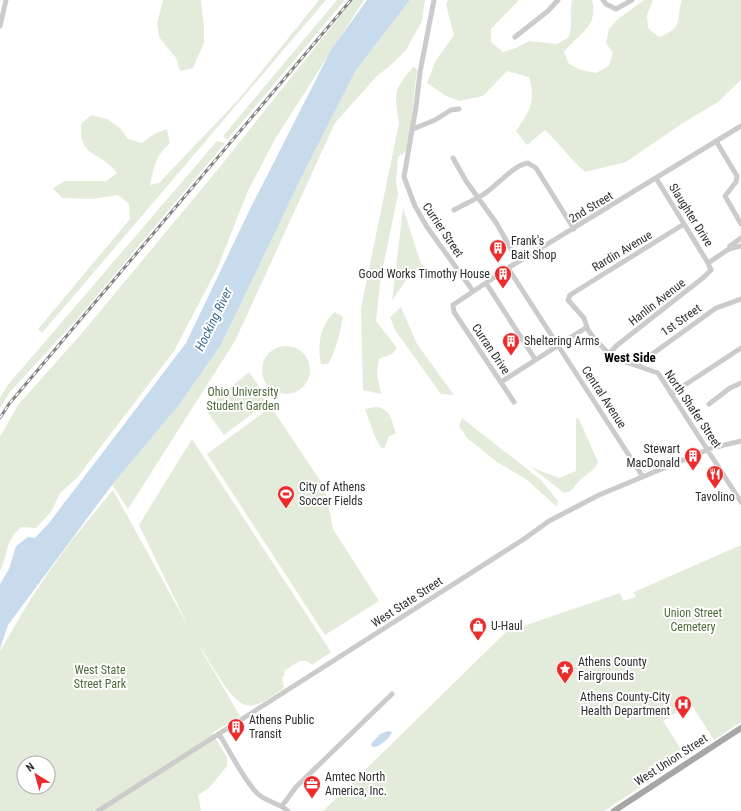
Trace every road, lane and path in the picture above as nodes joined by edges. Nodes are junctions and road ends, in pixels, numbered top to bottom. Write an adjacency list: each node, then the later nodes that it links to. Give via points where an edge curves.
1 (6, 0): 6 (street)
2 (434, 0): 10 (street, Currier Street, via 420,72)
3 (558, 0): 7 (street)
4 (603, 0): 5 (street, via 616,9)
5 (632, 0)
6 (0, 26)
7 (515, 37)
8 (459, 109): 10 (street, via 451,110)
9 (741, 126): 11 (street, 2nd Street)
10 (413, 130): 26 (street, Currier Street, via 405,165 405,183 428,230)
11 (716, 141): 13 (street, 2nd Street); 17 (street, via 737,176 736,182 725,196)
12 (453, 158): 14 (street)
13 (656, 178): 16 (street, Slaughter Drive); 18 (street, 2nd Street)
14 (478, 197): 15 (street); 18 (street, via 523,165 530,164 536,168); 22 (street, via 497,224)
15 (454, 210)
16 (684, 224): 23 (street, Slaughter Drive); 27 (street, Rardin Avenue)
17 (741, 224)
18 (574, 229): 22 (street, 2nd Street)
19 (741, 238): 21 (street)
20 (741, 246): 21 (street)
21 (729, 249): 23 (street)
22 (518, 262): 24 (street, 2nd Street)
23 (708, 263): 33 (street, Hanlin Avenue, via 711,270 708,274)
24 (508, 268): 25 (street, 2nd Street); 31 (street, Central Avenue)
25 (486, 283): 26 (street, 2nd Street); 34 (street)
26 (473, 291): 29 (street, 2nd Street)
27 (570, 295): 30 (street, North Shafer Street, via 568,300 584,318)
28 (741, 299): 35 (street, 1st Street, via 716,308)
29 (453, 306): 36 (street, Curran Drive)
30 (587, 327): 31 (street); 33 (street, North Shafer Street)
31 (558, 345): 34 (street); 43 (street, Central Avenue)
32 (741, 348): 38 (street)
33 (609, 354): 35 (street, North Shafer Street)
34 (536, 359): 36 (street)
35 (637, 366): 38 (street, North Shafer Street, via 658,373)
36 (501, 382): 39 (street, Curran Drive)
37 (741, 384): 40 (street, via 730,388)
38 (671, 394): 42 (street, North Shafer Street)
39 (514, 402)
40 (709, 404)
41 (741, 441): 42 (street, West State Street)
42 (708, 450): 43 (street, West State Street); 44 (street, North Shafer Street)
43 (643, 477): 47 (street, West State Street, via 599,495 549,521)
44 (741, 502)
45 (392, 694): 48 (street, via 296,787)
46 (741, 728): 51 (main road, West Union Street)
47 (219, 734): 48 (street, via 254,790); 49 (street, West State Street)
48 (282, 806): 50 (street)
49 (98, 811)
50 (288, 811)
51 (614, 811)

